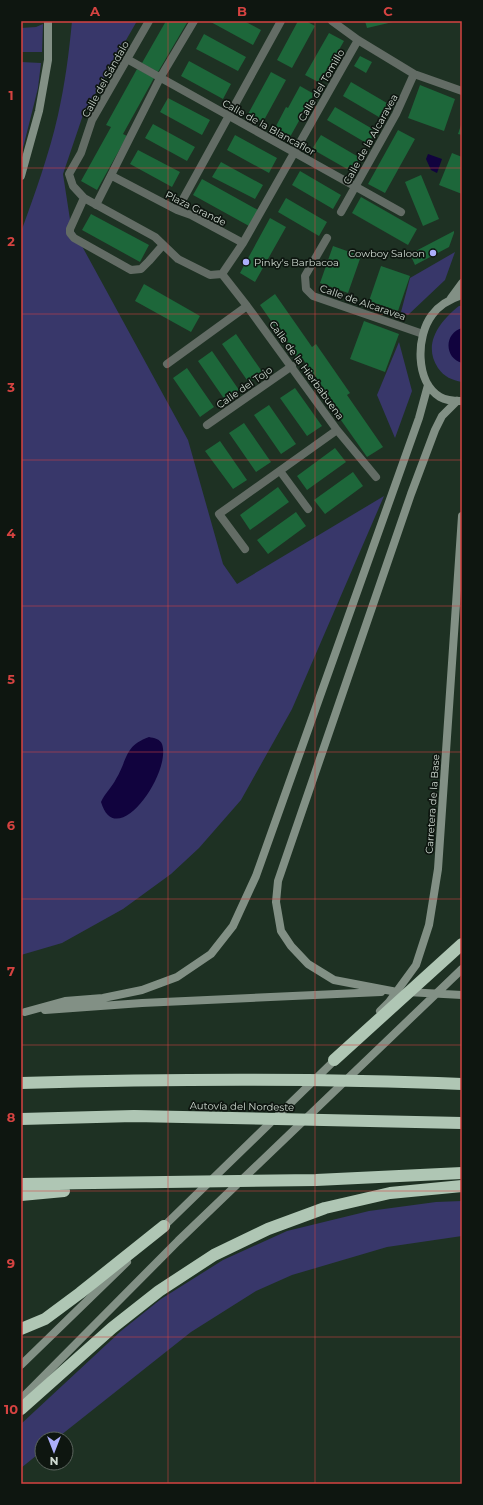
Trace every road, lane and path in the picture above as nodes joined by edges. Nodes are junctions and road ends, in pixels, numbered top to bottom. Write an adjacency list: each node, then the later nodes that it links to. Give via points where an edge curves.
1 (48, 21): 13 (street, via 48,60 39,112)
2 (149, 21): 7 (street, Calle del Sándalo)
3 (194, 21): 9 (street)
4 (281, 21): 11 (street)
5 (332, 21): 6 (street)
6 (358, 40): 8 (street); 12 (street, Calle del Tomillo)
7 (127, 59): 9 (street, Calle de la Blancaflor); 16 (street, Calle del Sándalo, via 92,120 81,153 69,174 72,186)
8 (414, 74): 10 (street); 15 (street, Calle de la Alcaravea, via 396,114)
9 (160, 78): 11 (street, Calle de la Blancaflor); 14 (street)
10 (462, 91)
11 (228, 116): 12 (street, Calle de la Blancaflor); 18 (street)
12 (294, 152): 15 (street, Calle de la Blancaflor); 22 (street, Calle del Tomillo)
13 (21, 176)
14 (112, 176): 17 (street); 18 (street, Plaza Grande)
15 (355, 186): 19 (street, Calle de la Alcaravea); 20 (street, Calle de la Blancaflor)
16 (84, 198): 17 (street, Calle del Sándalo); 23 (street, via 70,229 70,234 74,238 131,270 141,269)
17 (96, 205): 23 (street, via 155,237)
18 (177, 210): 22 (street, Plaza Grande)
19 (340, 212)
20 (401, 212)
21 (327, 238): 29 (street, Calle de Alcaravea, via 305,276 306,289 313,296)
22 (243, 243): 24 (street)
23 (163, 245): 24 (street, via 178,259 210,275)
24 (222, 274): 28 (street, Calle de la Hierbabuena)
25 (462, 283): 27 (street)
26 (462, 295): 27 (street)
27 (450, 299): 29 (street, via 431,316)
28 (247, 306): 30 (street); 31 (street, Calle de la Hierbabuena)
29 (423, 334): 32 (street, via 420,350 421,367)
30 (167, 364)
31 (292, 366): 34 (street, Calle del Tojo); 35 (street, Calle de la Hierbabuena)
32 (428, 385): 33 (street, via 440,397); 45 (street, via 419,418 259,869 233,926 211,954 177,977 142,990 103,998 65,1001)
33 (459, 401): 43 (street, via 442,416 435,430 278,881 276,902 281,931 290,946 308,964 334,980)
34 (207, 425)
35 (337, 430): 36 (street); 37 (street, Calle de la Hierbabuena)
36 (280, 471): 38 (street); 40 (street, via 219,514)
37 (376, 477)
38 (308, 509)
39 (462, 516): 46 (street, Carretera de la Base, via 438,869 429,925 416,965 389,1002)
40 (245, 549)
41 (462, 944): 46 (highway)
42 (462, 969): 59 (street, via 178,1241)
43 (397, 992): 44 (street); 45 (street, via 142,1003)
44 (462, 995)
45 (23, 1012)
46 (334, 1060): 56 (street, Carretera de la Base)
47 (21, 1083): 48 (highway, via 354,1080)
48 (462, 1084)
49 (21, 1119): 50 (highway, Autovía del Nordeste, via 134,1116)
50 (462, 1123)
51 (462, 1173): 52 (highway, via 316,1180)
52 (137, 1182): 53 (highway); 55 (highway)
53 (21, 1184)
54 (462, 1186): 60 (highway, via 390,1193 325,1208 268,1229 214,1255 159,1291 112,1328)
55 (21, 1195)
56 (164, 1226): 57 (highway, via 45,1320); 58 (street, Carretera de la Base)
57 (21, 1329)
58 (21, 1365)
59 (21, 1399)
60 (21, 1409)

